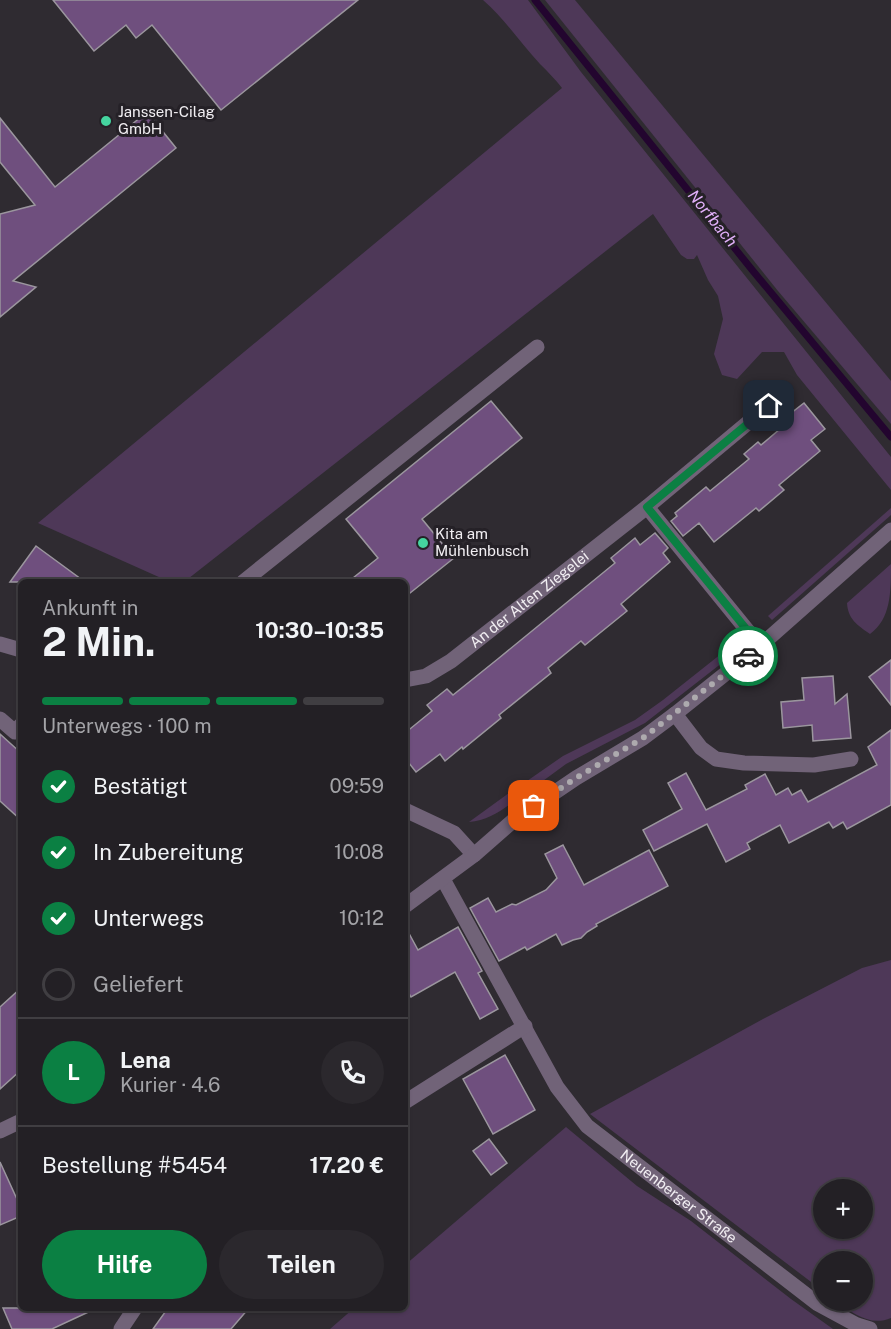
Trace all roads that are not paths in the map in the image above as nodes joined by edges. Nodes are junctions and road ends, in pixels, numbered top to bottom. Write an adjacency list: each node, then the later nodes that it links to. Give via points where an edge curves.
1 (537, 346): 5 (street)
2 (786, 391): 3 (street, An der Alten Ziegelei)
3 (647, 507): 7 (street); 9 (street, An der Alten Ziegelei, via 439,670)
4 (891, 530): 7 (street)
5 (247, 579)
6 (0, 644): 8 (street)
7 (760, 646): 10 (street)
8 (18, 649)
9 (408, 679)
10 (675, 714): 13 (street, via 700,748 716,759 814,765); 15 (street, via 514,820)
11 (0, 719): 12 (street)
12 (18, 731)
13 (851, 759)
14 (408, 811): 15 (street, via 454,833)
15 (474, 855): 16 (street)
16 (444, 879): 17 (street); 18 (street, Neuenberger Straße)
17 (408, 904)
18 (525, 1026): 19 (street); 24 (street, Neuenberger Straße, via 557,1087 587,1126 818,1304)
19 (408, 1100)
20 (18, 1122): 21 (street)
21 (0, 1131)
22 (133, 1311): 23 (street)
23 (120, 1329)
24 (870, 1329)

